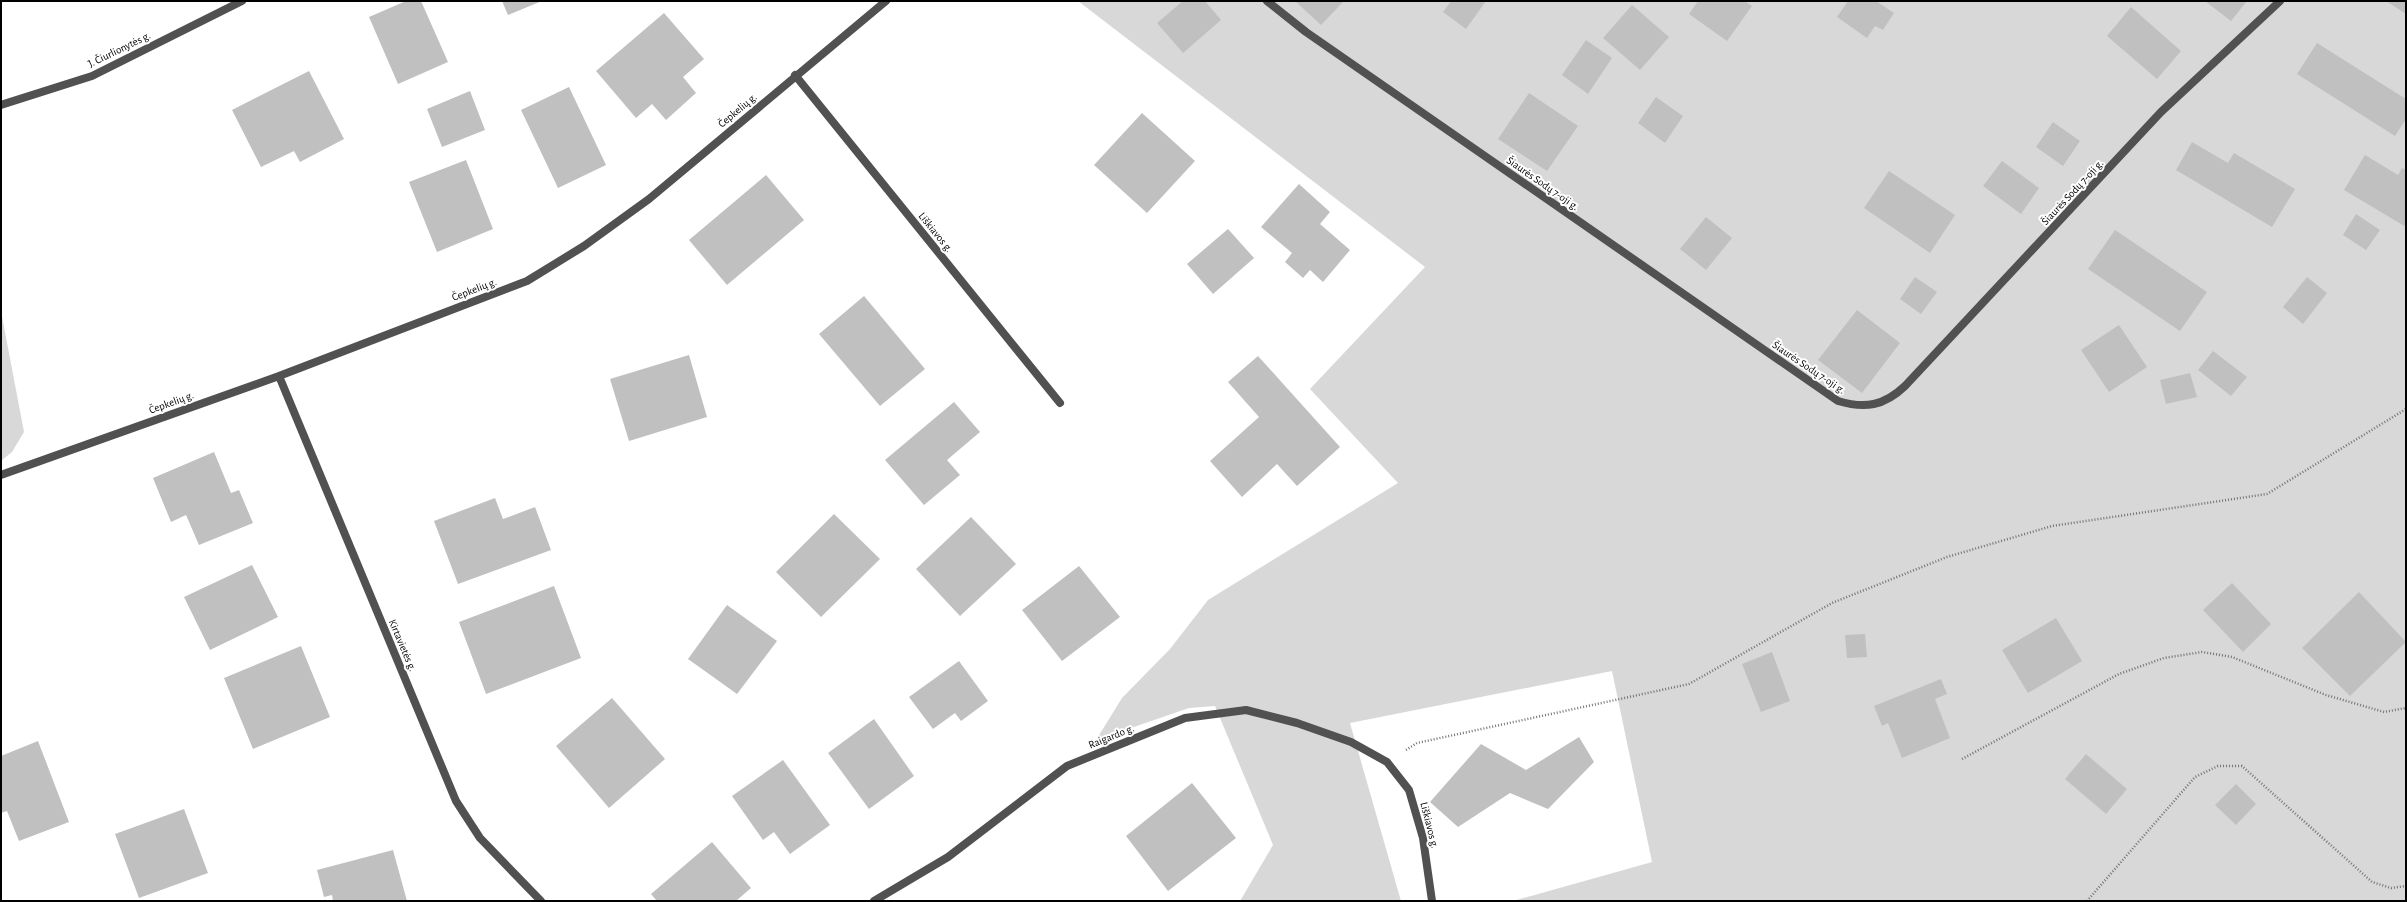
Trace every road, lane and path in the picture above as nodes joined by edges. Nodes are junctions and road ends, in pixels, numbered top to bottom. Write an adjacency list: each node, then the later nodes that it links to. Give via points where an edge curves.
1 (242, 1): 6 (street, J. Čiurlionytės g., via 92,76)
2 (886, 1): 5 (street, Čepkelių g.)
3 (1267, 1): 4 (street, Šiaurės Sodų 7-oji g., via 1306,32 1838,401 1852,405 1882,403 1905,386 2161,112)
4 (2280, 1)
5 (795, 75): 7 (street, Čepkelių g., via 649,199 584,246 527,281); 8 (street, Liškiavos g.)
6 (1, 105)
7 (279, 376): 10 (street, Čepkelių g.); 15 (street, Kirtavietės g., via 456,801 480,838)
8 (1060, 403)
9 (2406, 409): 13 (path, via 2267,494 2052,526 1948,557 1832,603 1689,684 1417,743)
10 (1, 475)
11 (2406, 708): 12 (path, via 2384,712 2326,695 2232,657 2202,652 2164,658 2119,674)
12 (1962, 759)
13 (1387, 762): 16 (street, Raigardo g., via 1351,742 1297,723 1246,710 1185,718 1066,766 948,857); 17 (street, Liškiavos g., via 1409,790 1424,838)
14 (2406, 886): 18 (path, via 2391,888 2372,882 2242,766 2218,766 2195,777)
15 (541, 901)
16 (874, 901)
17 (1432, 901)
18 (2086, 901)

